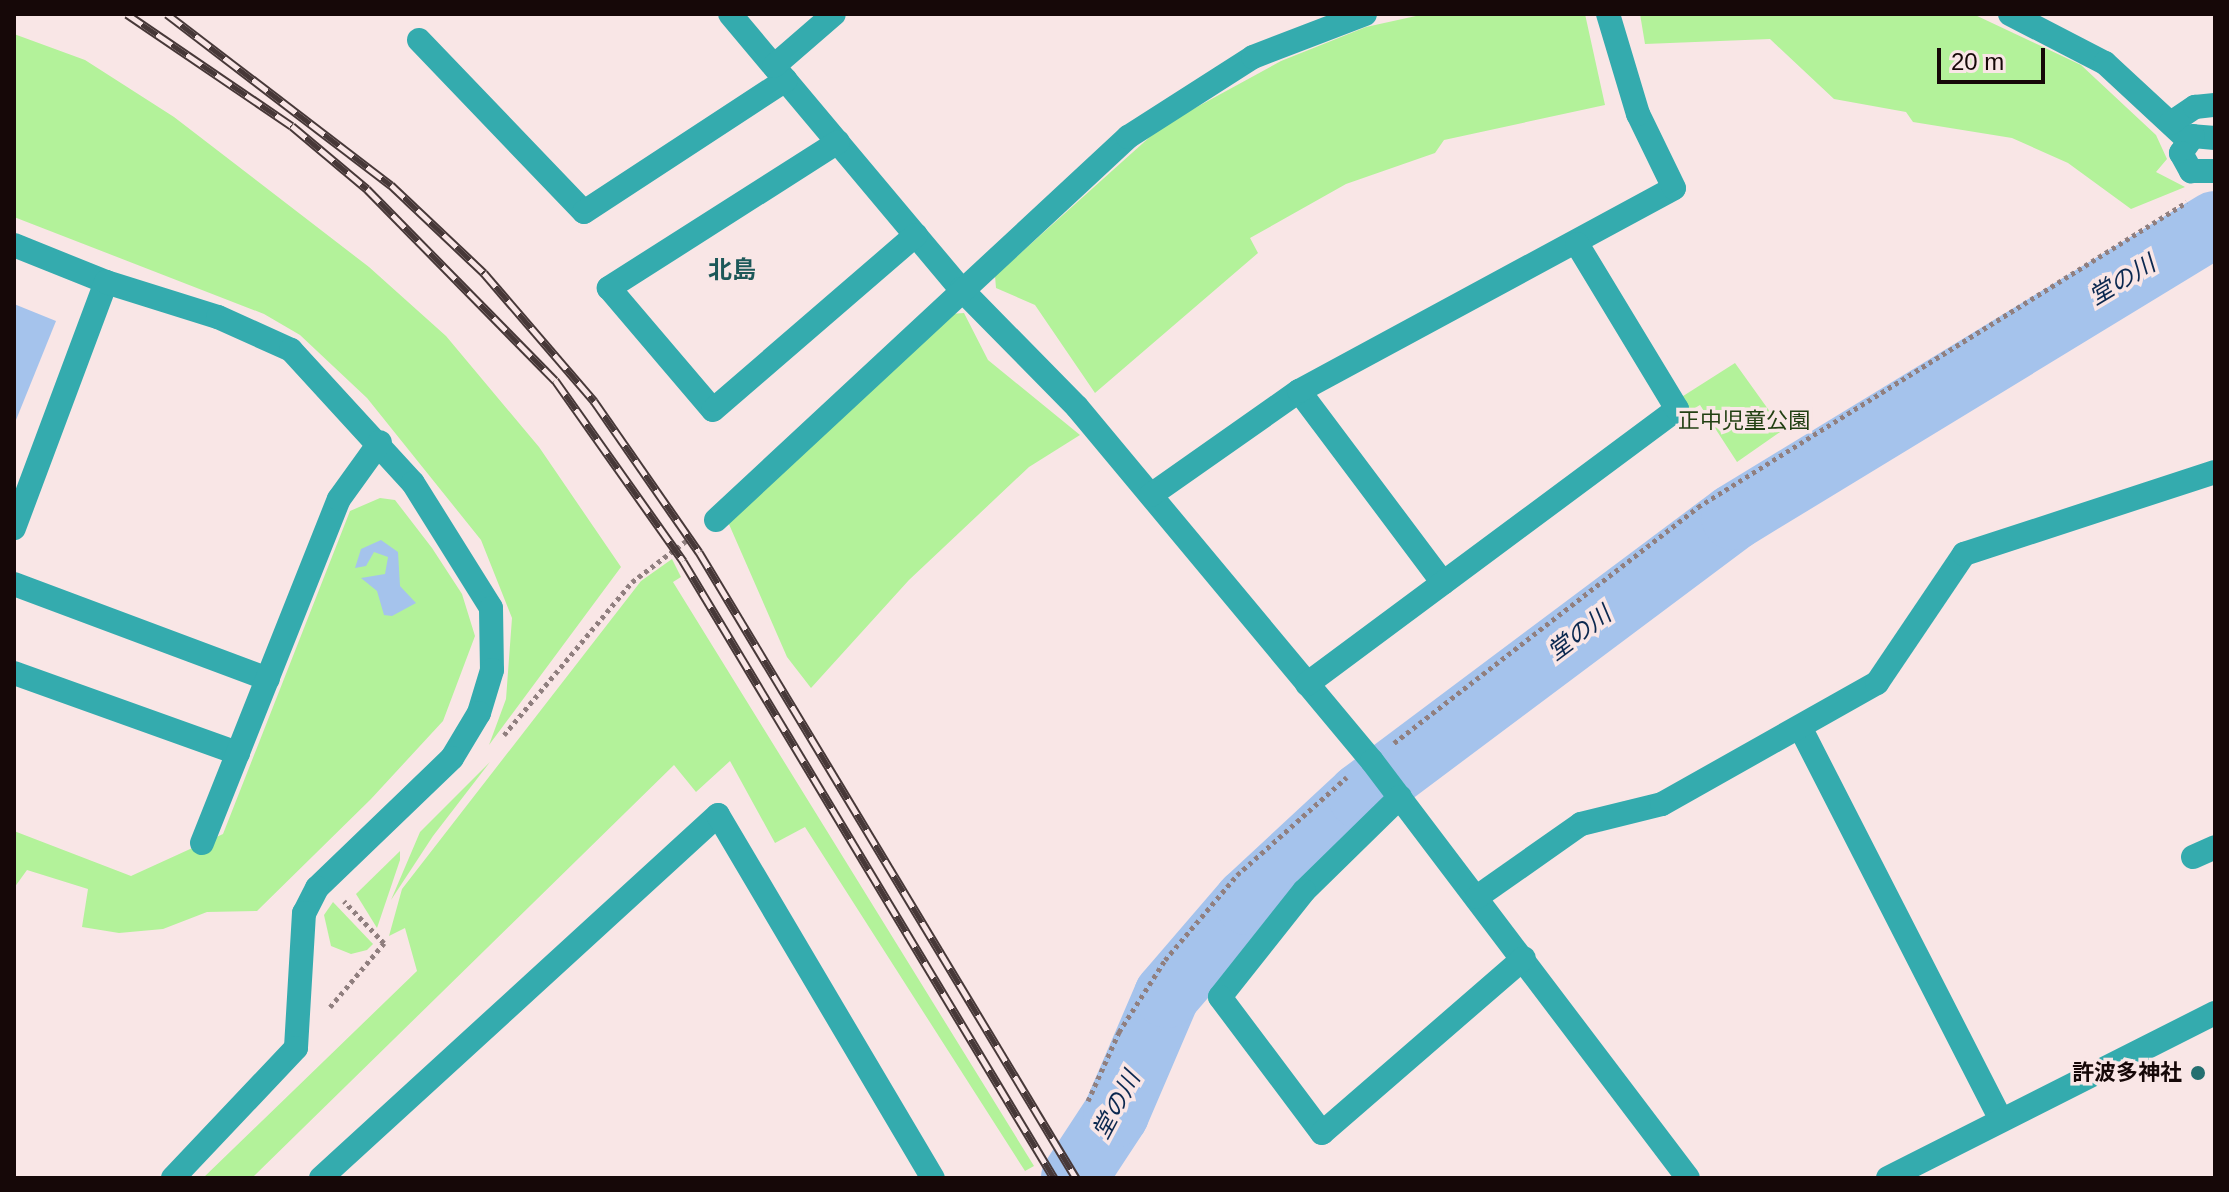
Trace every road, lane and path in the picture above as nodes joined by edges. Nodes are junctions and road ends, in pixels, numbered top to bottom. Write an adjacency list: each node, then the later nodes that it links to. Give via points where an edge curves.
1 (730, 14): 7 (street)
2 (834, 14): 7 (street)
3 (1365, 14): 18 (street, via 1253,57 1128,137)
4 (1608, 14): 15 (street, via 1638,114 1674,188)
5 (2010, 14): 9 (street, via 2105,63)
6 (419, 40): 7 (street, via 584,212)
7 (780, 73): 11 (street)
8 (2215, 105): 9 (street, via 2195,107)
9 (2179, 131): 10 (street); 12 (street, via 2185,167 2197,175)
10 (2215, 138)
11 (838, 142): 14 (street); 14 (street, via 609,288 713,410)
12 (2215, 171)
13 (2193, 198): 34 (path, via 1698,507)
14 (916, 235): 18 (street)
15 (1577, 244): 19 (street); 26 (street, via 1677,409)
16 (14, 245): 17 (street)
17 (106, 282): 20 (street, via 218,317 291,350); 24 (street)
18 (961, 289): 22 (street, via 1077,407); 23 (street)
19 (1299, 391): 22 (street); 26 (street)
20 (380, 442): 29 (street, via 339,499); 41 (street, via 413,483 491,608 492,670 479,713 452,758 310,901 296,972)
21 (2215, 472): 31 (street, via 1964,554 1877,683)
22 (1151, 495): 30 (street)
23 (716, 520)
24 (14, 528)
25 (667, 553): 32 (path, via 632,582)
26 (1443, 583): 30 (street)
27 (14, 584): 29 (street)
28 (14, 673): 33 (street)
29 (268, 679): 33 (street)
30 (1307, 684): 34 (street)
31 (1802, 731): 38 (street, via 1662,804 1581,824); 43 (street)
32 (493, 748)
33 (238, 753): 36 (street)
34 (1372, 761): 35 (street); 42 (path, via 1248,865 1165,960 1119,1032)
35 (1400, 797): 38 (street); 39 (street, via 1304,891 1220,997 1322,1133)
36 (202, 843)
37 (353, 889): 41 (path, via 342,899 384,943)
38 (1477, 897): 39 (street)
39 (1524, 958): 47 (street)
40 (2215, 1013): 43 (street)
41 (296, 1048): 44 (street)
42 (1088, 1101)
43 (2001, 1120): 48 (street)
44 (173, 1178)
45 (321, 1178): 46 (street, via 718,815)
46 (933, 1178)
47 (1688, 1178)
48 (1888, 1178)

